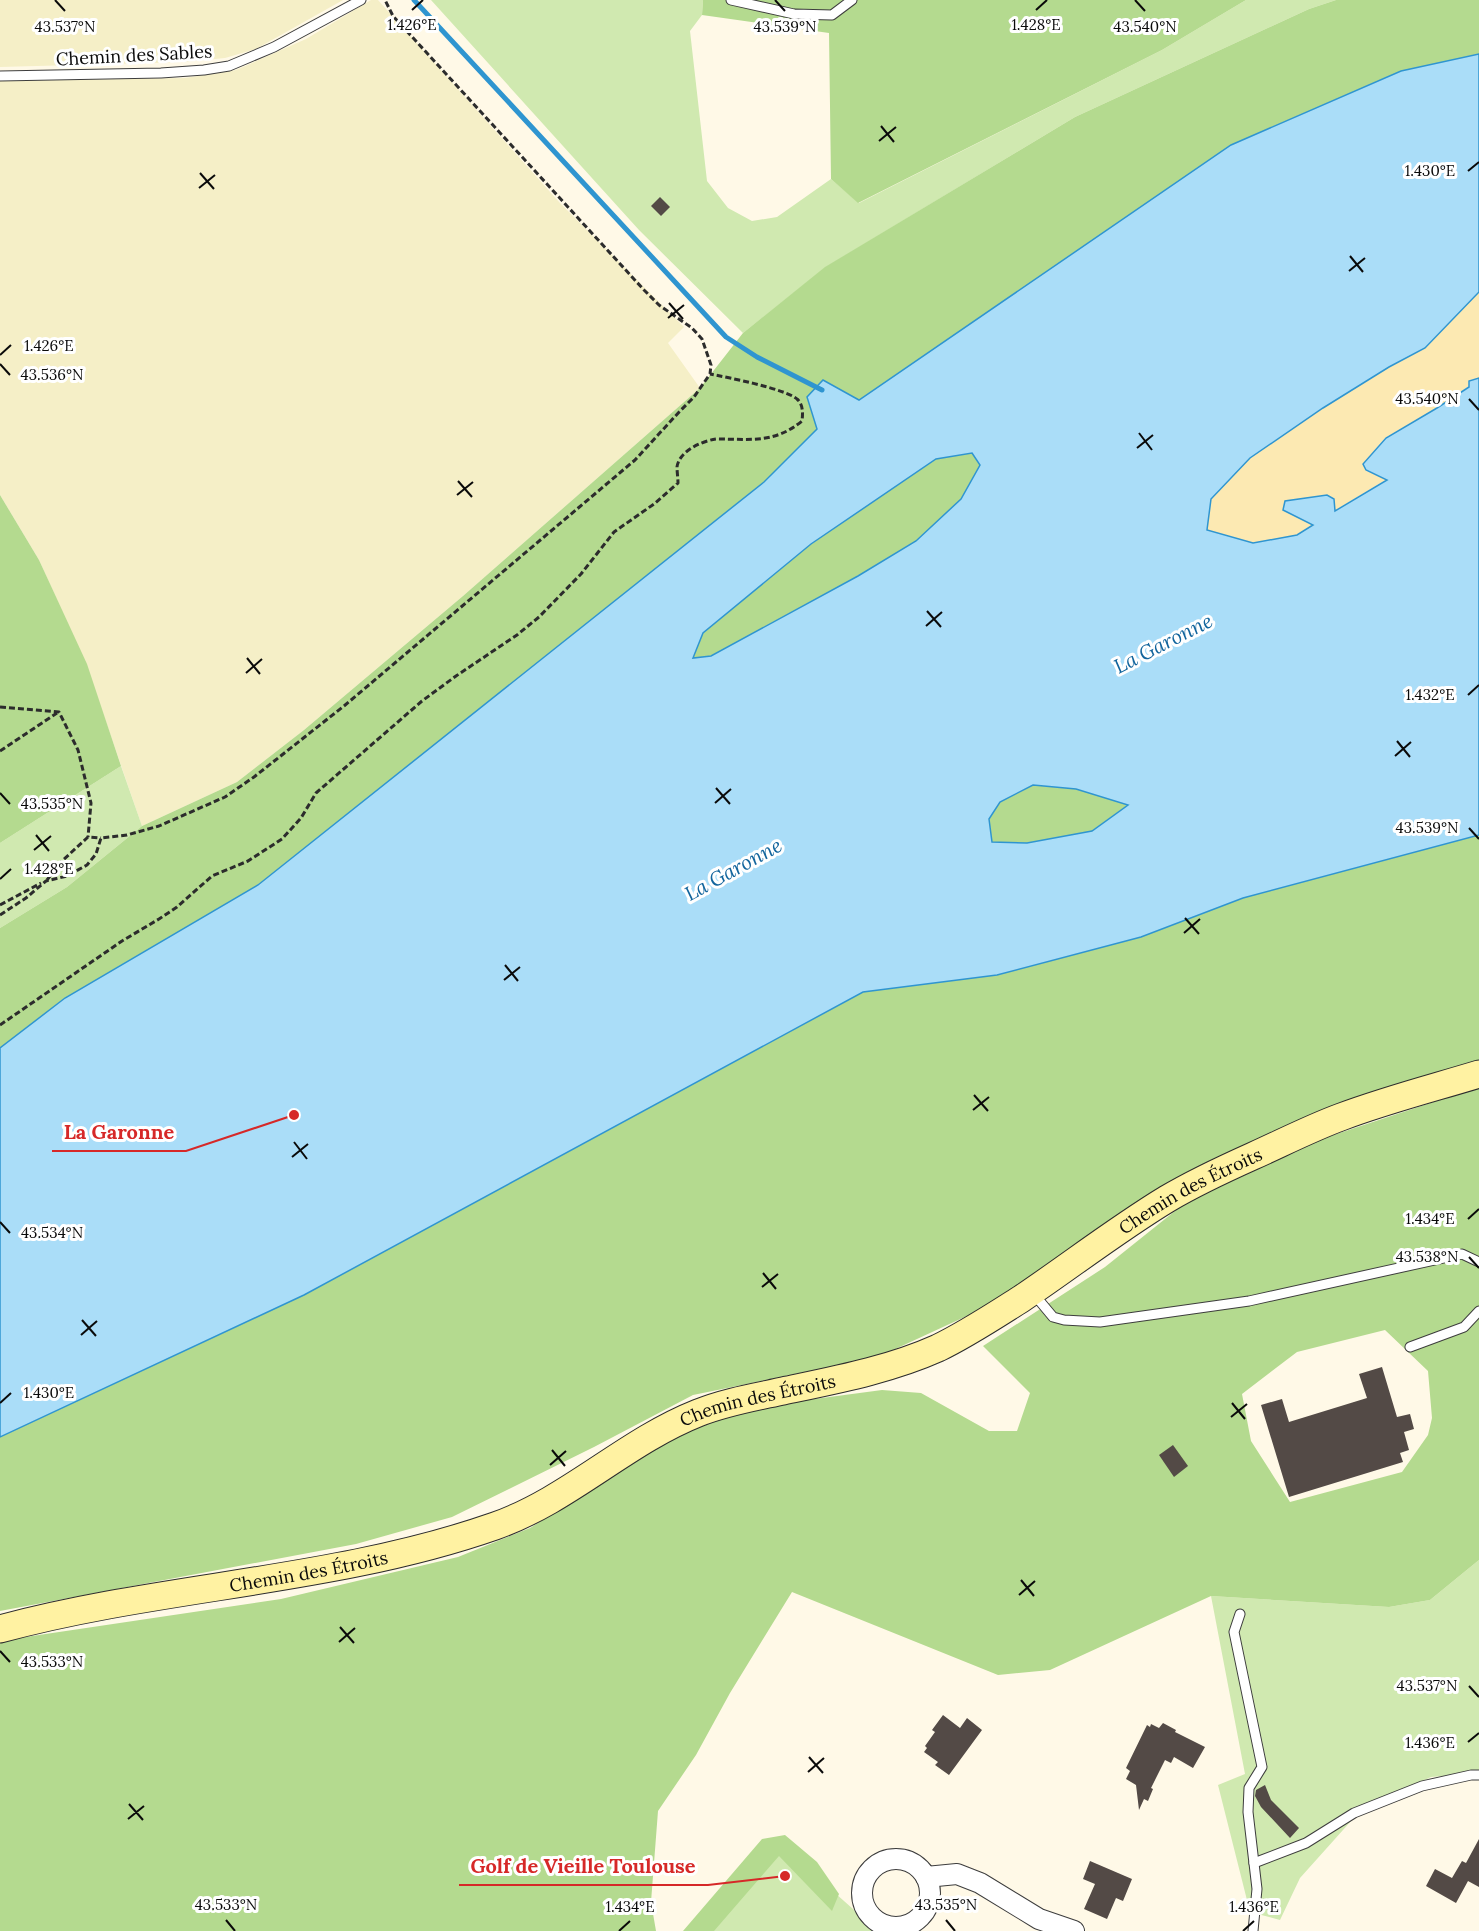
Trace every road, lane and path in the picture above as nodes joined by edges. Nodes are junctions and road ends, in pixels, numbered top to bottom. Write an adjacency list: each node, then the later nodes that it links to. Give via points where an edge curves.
1 (361, 0): 5 (lane, Chemin des Sables, via 274,47 229,66 162,73)
2 (385, 0): 6 (path, via 393,16 644,290 702,339)
3 (731, 0): 4 (lane, via 795,14 832,15)
4 (852, 0)
5 (0, 76)
6 (710, 374): 11 (path, via 694,398 617,477 254,777 225,797 159,826); 15 (path, via 790,394 803,411 802,421 768,439 708,440 681,456 678,483 614,531 581,574 517,635 422,701 316,794 282,839 248,861 212,876 177,907)
7 (0, 707): 8 (path)
8 (59, 712): 9 (path); 10 (path, via 78,750 91,803)
9 (0, 751)
10 (88, 837): 11 (path); 12 (path)
11 (101, 838): 12 (path, via 87,865)
12 (46, 881): 13 (path); 14 (path)
13 (0, 905)
14 (0, 915)
15 (0, 1024)
16 (1479, 1074): 18 (main road, Chemin des Étroits, via 1337,1118 1215,1173 1172,1196)
17 (1479, 1262): 18 (lane, via 1462,1254 1249,1301 1100,1322 1053,1317)
18 (1032, 1291): 22 (main road, Chemin des Étroits, via 962,1335 914,1357 698,1413 641,1442 536,1508 467,1535 307,1573 139,1599)
19 (1479, 1311): 20 (lane, via 1464,1326)
20 (1410, 1347)
21 (1240, 1614): 24 (lane, via 1234,1632 1262,1767 1249,1788)
22 (0, 1629)
23 (1479, 1775): 24 (lane, via 1422,1786 1373,1805 1306,1843)
24 (1254, 1863): 27 (lane, via 1257,1889)
25 (926, 1877): 26 (street, via 957,1874 980,1883 1039,1919)
26 (1074, 1931)
27 (1253, 1931)

